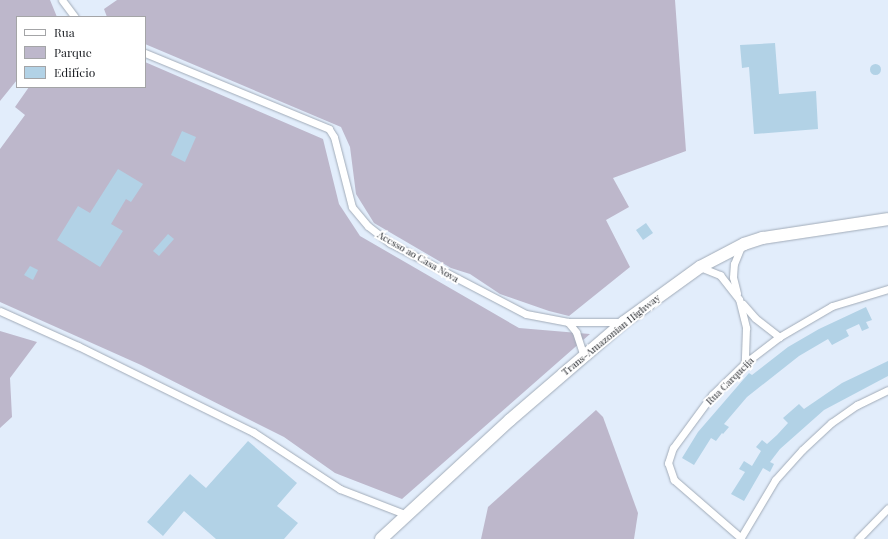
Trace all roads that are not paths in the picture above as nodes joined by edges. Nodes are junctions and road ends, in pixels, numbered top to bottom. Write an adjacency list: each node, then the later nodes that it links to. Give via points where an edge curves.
1 (62, 0): 2 (street)
2 (74, 16)
3 (146, 53): 10 (street, Acesso ao Casa Nova, via 328,129 334,137 352,207 378,235 513,309 537,318)
4 (888, 219): 5 (highway, Trans-Amazonian Highway, via 784,234)
5 (744, 244): 6 (highway, Trans-Amazonian Highway); 8 (street, via 734,264 733,277)
6 (700, 267): 8 (street, via 720,275); 11 (highway, Trans-Amazonian Highway)
7 (888, 289): 12 (street, Rua Carqueija, via 832,306)
8 (739, 299): 12 (street, via 755,318); 14 (street, via 745,324)
9 (0, 311): 17 (street, via 78,346 253,432 340,489)
10 (568, 322): 11 (street, Acesso ao Casa Nova); 13 (street, via 576,332)
11 (624, 322): 13 (highway, Trans-Amazonian Highway)
12 (779, 337): 14 (street, Rua Carqueija)
13 (584, 357): 17 (highway, Trans-Amazonian Highway, via 510,420)
14 (745, 363): 18 (street, Rua Carqueija, via 712,395 673,448 668,463 674,480)
15 (888, 390): 18 (street, via 857,405 830,423 802,450 775,480)
16 (888, 508): 20 (street)
17 (407, 516): 19 (highway, Trans-Amazonian Highway)
18 (740, 538)
19 (381, 539)
20 (858, 539)

